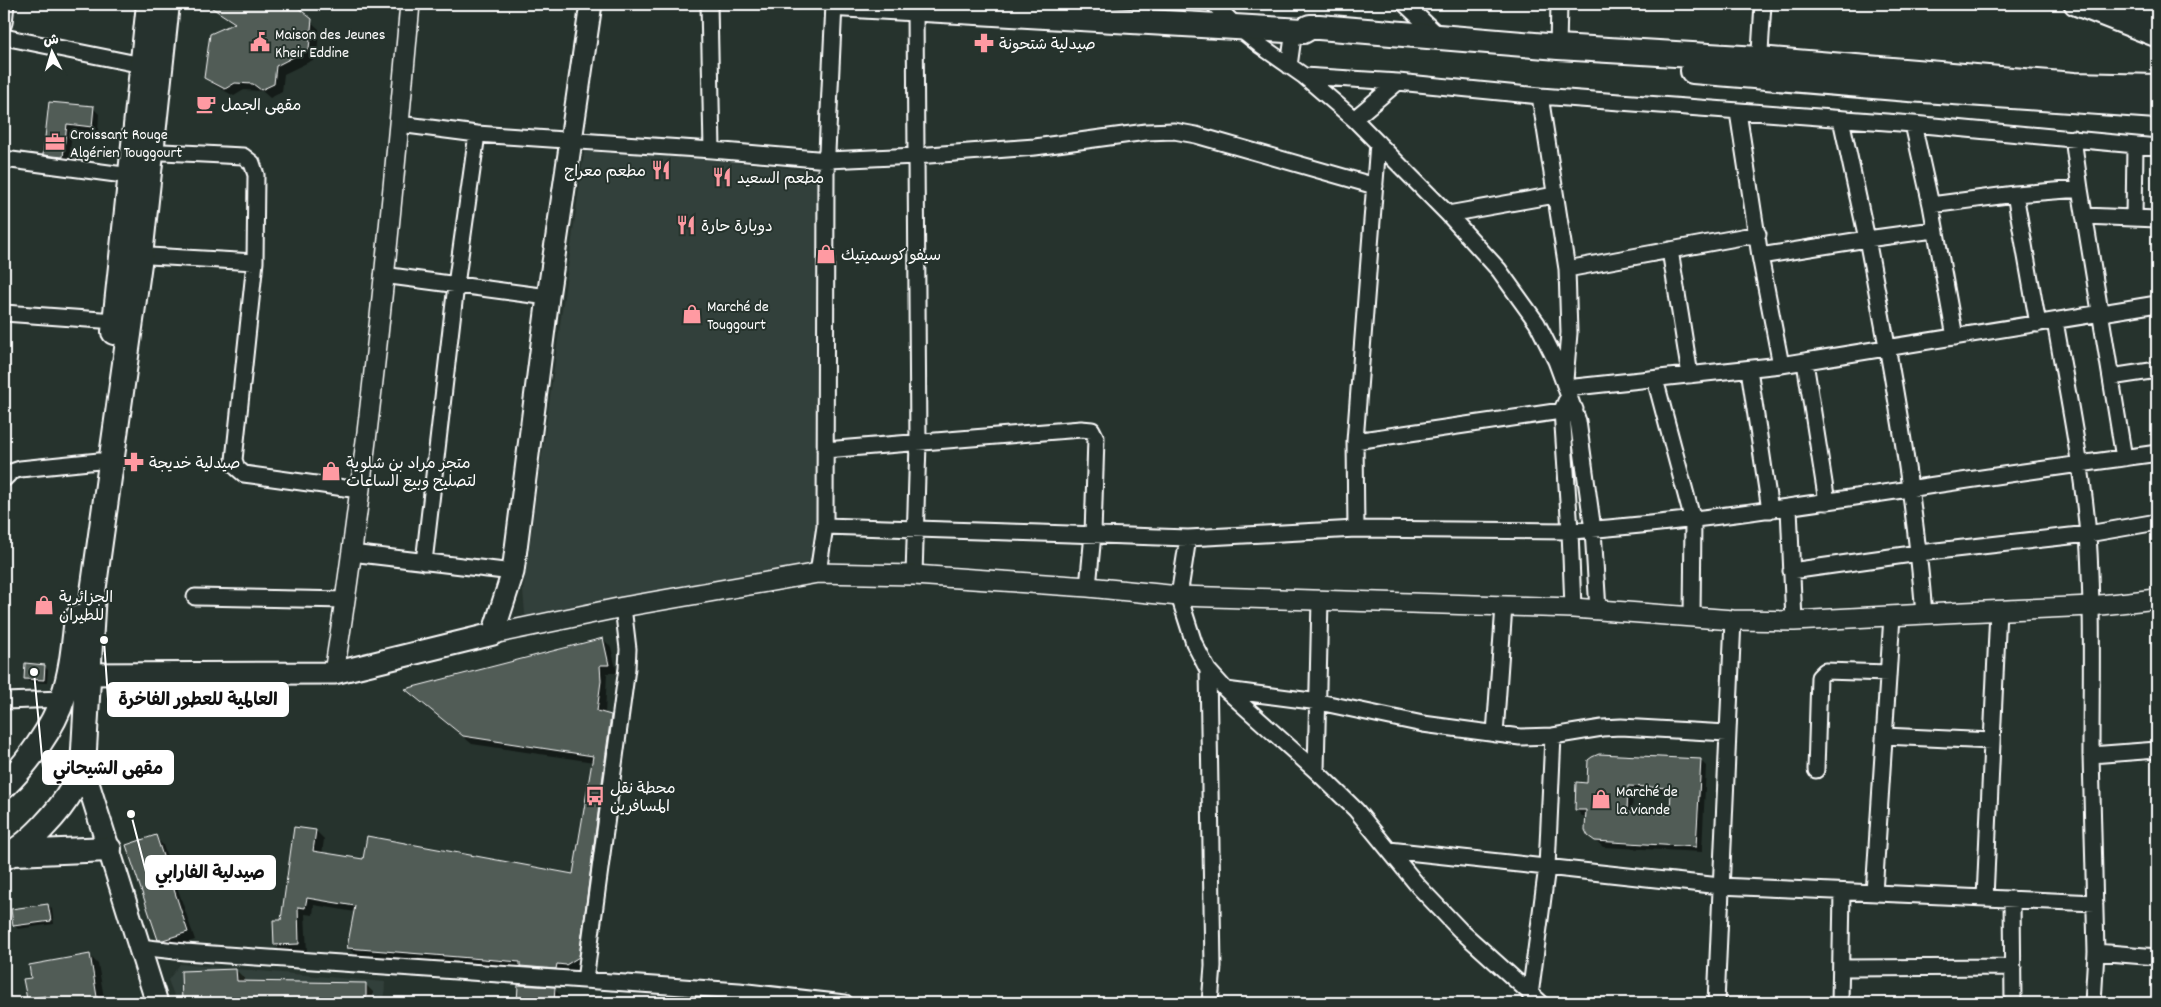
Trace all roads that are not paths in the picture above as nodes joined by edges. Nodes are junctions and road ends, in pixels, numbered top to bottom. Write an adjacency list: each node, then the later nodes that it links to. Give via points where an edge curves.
1 (6, 4): 17 (street)
2 (149, 4): 24 (main road)
3 (167, 4): 44 (main road)
4 (410, 4): 35 (street)
5 (591, 4): 39 (main road)
6 (709, 4): 43 (street)
7 (835, 4): 15 (main road); 47 (street)
8 (1214, 4): 18 (street)
9 (1405, 4): 20 (street)
10 (1559, 4): 23 (street)
11 (1763, 4): 26 (street)
12 (2075, 4): 21 (main road)
13 (2120, 4): 16 (main road)
14 (990, 8): 15 (main road); 18 (main road)
15 (915, 9): 45 (street)
16 (2157, 19)
17 (4, 23)
18 (1236, 26): 19 (main road); 25 (street)
19 (1298, 31): 20 (main road, via 1319,27); 25 (street); 26 (main road, via 1318,39)
20 (1439, 36): 23 (main road)
21 (2157, 36)
22 (4, 37): 24 (street)
23 (1558, 47): 26 (main road)
24 (142, 65): 44 (main road)
25 (1289, 66): 27 (street)
26 (1759, 68): 29 (main road, via 2074,85); 31 (main road, via 1919,90)
27 (1304, 76): 28 (street); 34 (street)
28 (1398, 82): 30 (street); 34 (street)
29 (2157, 86)
30 (1540, 96): 32 (street); 51 (street)
31 (2157, 106)
32 (1738, 112): 33 (street); 59 (street)
33 (1841, 119): 36 (street); 60 (street)
34 (1354, 120): 40 (street)
35 (399, 124): 37 (street); 66 (street)
36 (1913, 124): 38 (street); 53 (street)
37 (477, 134): 39 (street); 67 (street)
38 (2074, 138): 41 (street); 50 (street)
39 (570, 142): 43 (street); 68 (main road)
40 (1378, 143): 49 (street); 54 (street)
41 (2135, 145): 42 (street); 56 (street)
42 (2157, 147)
43 (712, 150): 47 (street)
44 (143, 151): 48 (main road); 62 (main road); 64 (street, via 243,156 252,163 256,175)
45 (916, 156): 47 (street); 49 (street, via 1174,131); 86 (street)
46 (4, 159): 48 (street)
47 (828, 160): 87 (street)
48 (130, 176): 62 (main road)
49 (1375, 186): 85 (street)
50 (2080, 189): 52 (street); 55 (street)
51 (1555, 194): 54 (street); 65 (street)
52 (2015, 194): 53 (street); 74 (street)
53 (1931, 205): 58 (street)
54 (1448, 214): 84 (street, via 1522,300 1549,346)
55 (2084, 216): 56 (street); 71 (street)
56 (2134, 218): 57 (street)
57 (2157, 219)
58 (1934, 230): 60 (street); 75 (street)
59 (1758, 234): 61 (street); 63 (street)
60 (1867, 240): 63 (street); 76 (street)
61 (1670, 250): 65 (street); 81 (street)
62 (132, 255): 64 (street); 72 (main road); 136 (main road, via 93,592)
63 (1760, 256): 78 (street)
64 (255, 262): 94 (street, via 234,460 237,468 244,474)
65 (1567, 269): 84 (street)
66 (383, 275): 67 (street); 94 (street)
67 (456, 286): 68 (street); 110 (street)
68 (548, 297): 112 (main road)
69 (2157, 304): 71 (street)
70 (4, 313): 72 (street)
71 (2101, 313): 73 (street); 82 (street)
72 (116, 321): 90 (main road)
73 (2055, 321): 74 (street); 91 (street)
74 (2038, 324): 75 (street)
75 (1956, 337): 76 (street)
76 (1888, 348): 77 (street); 93 (street)
77 (1805, 362): 78 (street); 95 (street)
78 (1781, 365): 79 (street)
79 (1748, 369): 81 (street); 97 (street)
80 (2157, 370): 82 (street)
81 (1690, 375): 83 (street)
82 (2111, 377): 89 (street)
83 (1656, 379): 84 (street); 98 (street)
84 (1567, 397): 85 (street); 103 (street); 104 (street)
85 (1355, 441): 101 (street)
86 (918, 443): 87 (street); 102 (street); 105 (street, via 1081,428 1092,430 1096,438)
87 (825, 450): 100 (street)
88 (2157, 453): 89 (street)
89 (2124, 458): 91 (street)
90 (100, 461): 92 (street, via 20,469); 136 (main road)
91 (2080, 464): 93 (street); 106 (street)
92 (4, 479)
93 (1911, 489): 95 (street); 109 (street)
94 (359, 490): 108 (street)
95 (1827, 502): 96 (street)
96 (1789, 508): 97 (street); 111 (street)
97 (1770, 510): 98 (street)
98 (1692, 521): 103 (street); 128 (street)
99 (2157, 522): 106 (street)
100 (825, 526): 102 (street); 113 (street)
101 (1356, 529): 104 (street); 107 (street)
102 (915, 530): 105 (street); 114 (street)
103 (1593, 530): 104 (street); 125 (street)
104 (1570, 531): 124 (street)
105 (1093, 534): 107 (street); 115 (street)
106 (2088, 534): 109 (street); 122 (street)
107 (1188, 538): 117 (street)
108 (351, 553): 110 (street); 119 (street)
109 (1919, 553): 111 (street); 127 (street)
110 (424, 562): 112 (street)
111 (1791, 571): 131 (street)
112 (513, 572): 132 (main road)
113 (818, 573): 114 (street); 123 (street)
114 (914, 575): 115 (street)
115 (1088, 587): 117 (street)
116 (195, 596): 119 (street)
117 (1179, 596): 120 (street); 133 (street, via 1194,643)
118 (2157, 599): 122 (street)
119 (346, 600): 134 (street)
120 (1320, 600): 121 (street); 140 (street)
121 (1504, 606): 124 (street); 142 (street)
122 (2091, 606): 126 (street); 147 (street)
123 (623, 607): 132 (street); 167 (street, via 627,668)
124 (1573, 608): 125 (street)
125 (1598, 610): 128 (street)
126 (1998, 610): 127 (street); 145 (street)
127 (1924, 614): 129 (street)
128 (1692, 616): 130 (street)
129 (1892, 616): 131 (street); 135 (street)
130 (1733, 620): 131 (street); 141 (street)
131 (1794, 620)
132 (493, 634): 134 (main road)
133 (1208, 670): 137 (street); 171 (street, via 1213,966)
134 (334, 673): 136 (main road)
135 (1888, 673): 144 (street); 149 (street, via 1835,670 1825,671 1819,677)
136 (79, 674): 138 (main road); 148 (main road)
137 (1226, 690): 140 (street); 150 (street)
138 (63, 698): 139 (street); 151 (main road, via 42,739)
139 (4, 701)
140 (1319, 702): 142 (street, via 1423,724); 150 (street)
141 (1727, 733): 143 (street, via 1621,727); 156 (street)
142 (1495, 734): 143 (street)
143 (1553, 736): 155 (street)
144 (1884, 736): 145 (street); 158 (street)
145 (1992, 741): 159 (street)
146 (2157, 750): 147 (street)
147 (2091, 755): 161 (street)
148 (83, 767): 152 (main road); 154 (main road, via 73,788 45,824)
149 (1816, 770)
150 (1316, 771): 153 (street, via 1356,810)
151 (4, 786)
152 (109, 848): 154 (main road); 162 (main road)
153 (1389, 850): 155 (street); 168 (street, via 1460,930)
154 (9, 855)
155 (1547, 867): 156 (street); 168 (street)
156 (1720, 886): 157 (street); 172 (street)
157 (1842, 892): 158 (street); 166 (street)
158 (1874, 893): 159 (street)
159 (1985, 898): 160 (street)
160 (2012, 899): 161 (street); 165 (street)
161 (2094, 903): 163 (street)
162 (139, 947): 167 (street); 169 (main road)
163 (2096, 952): 164 (street); 175 (street)
164 (2157, 957)
165 (2013, 967): 166 (street); 174 (street)
166 (1841, 968): 173 (street)
167 (586, 980): 170 (street)
168 (1536, 999)
169 (157, 1003)
170 (845, 1003)
171 (1210, 1003)
172 (1716, 1003)
173 (1840, 1003)
174 (2014, 1003)
175 (2093, 1003)

